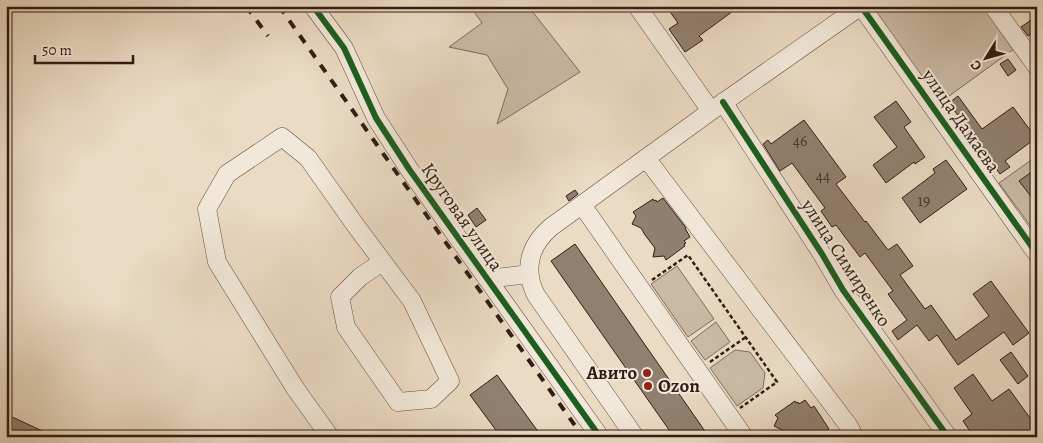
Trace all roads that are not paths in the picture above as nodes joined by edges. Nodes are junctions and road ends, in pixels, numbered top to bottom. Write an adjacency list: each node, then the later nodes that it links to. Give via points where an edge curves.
1 (313, 6): 12 (street, Круговая улица, via 344,48 376,118)
2 (638, 6): 6 (street, улица Симиренко)
3 (861, 6): 6 (street); 9 (street, улица Дамаева)
4 (993, 6): 5 (street)
5 (1037, 68)
6 (717, 106): 7 (street); 18 (street, улица Симиренко)
7 (646, 158): 8 (street); 17 (street, via 848,425)
8 (582, 204): 11 (street, via 538,240 530,257); 16 (street)
9 (1037, 254)
10 (382, 262): 10 (street, via 412,301 450,381 431,399 398,402 346,327 340,297 360,276); 13 (street, via 308,158 282,137 227,174 207,209 218,262 295,388)
11 (529, 274): 12 (street); 15 (street, via 536,296)
12 (487, 279): 14 (street, Круговая улица)
13 (330, 437)
14 (600, 437)
15 (635, 437)
16 (744, 437)
17 (852, 437)
18 (948, 437)

